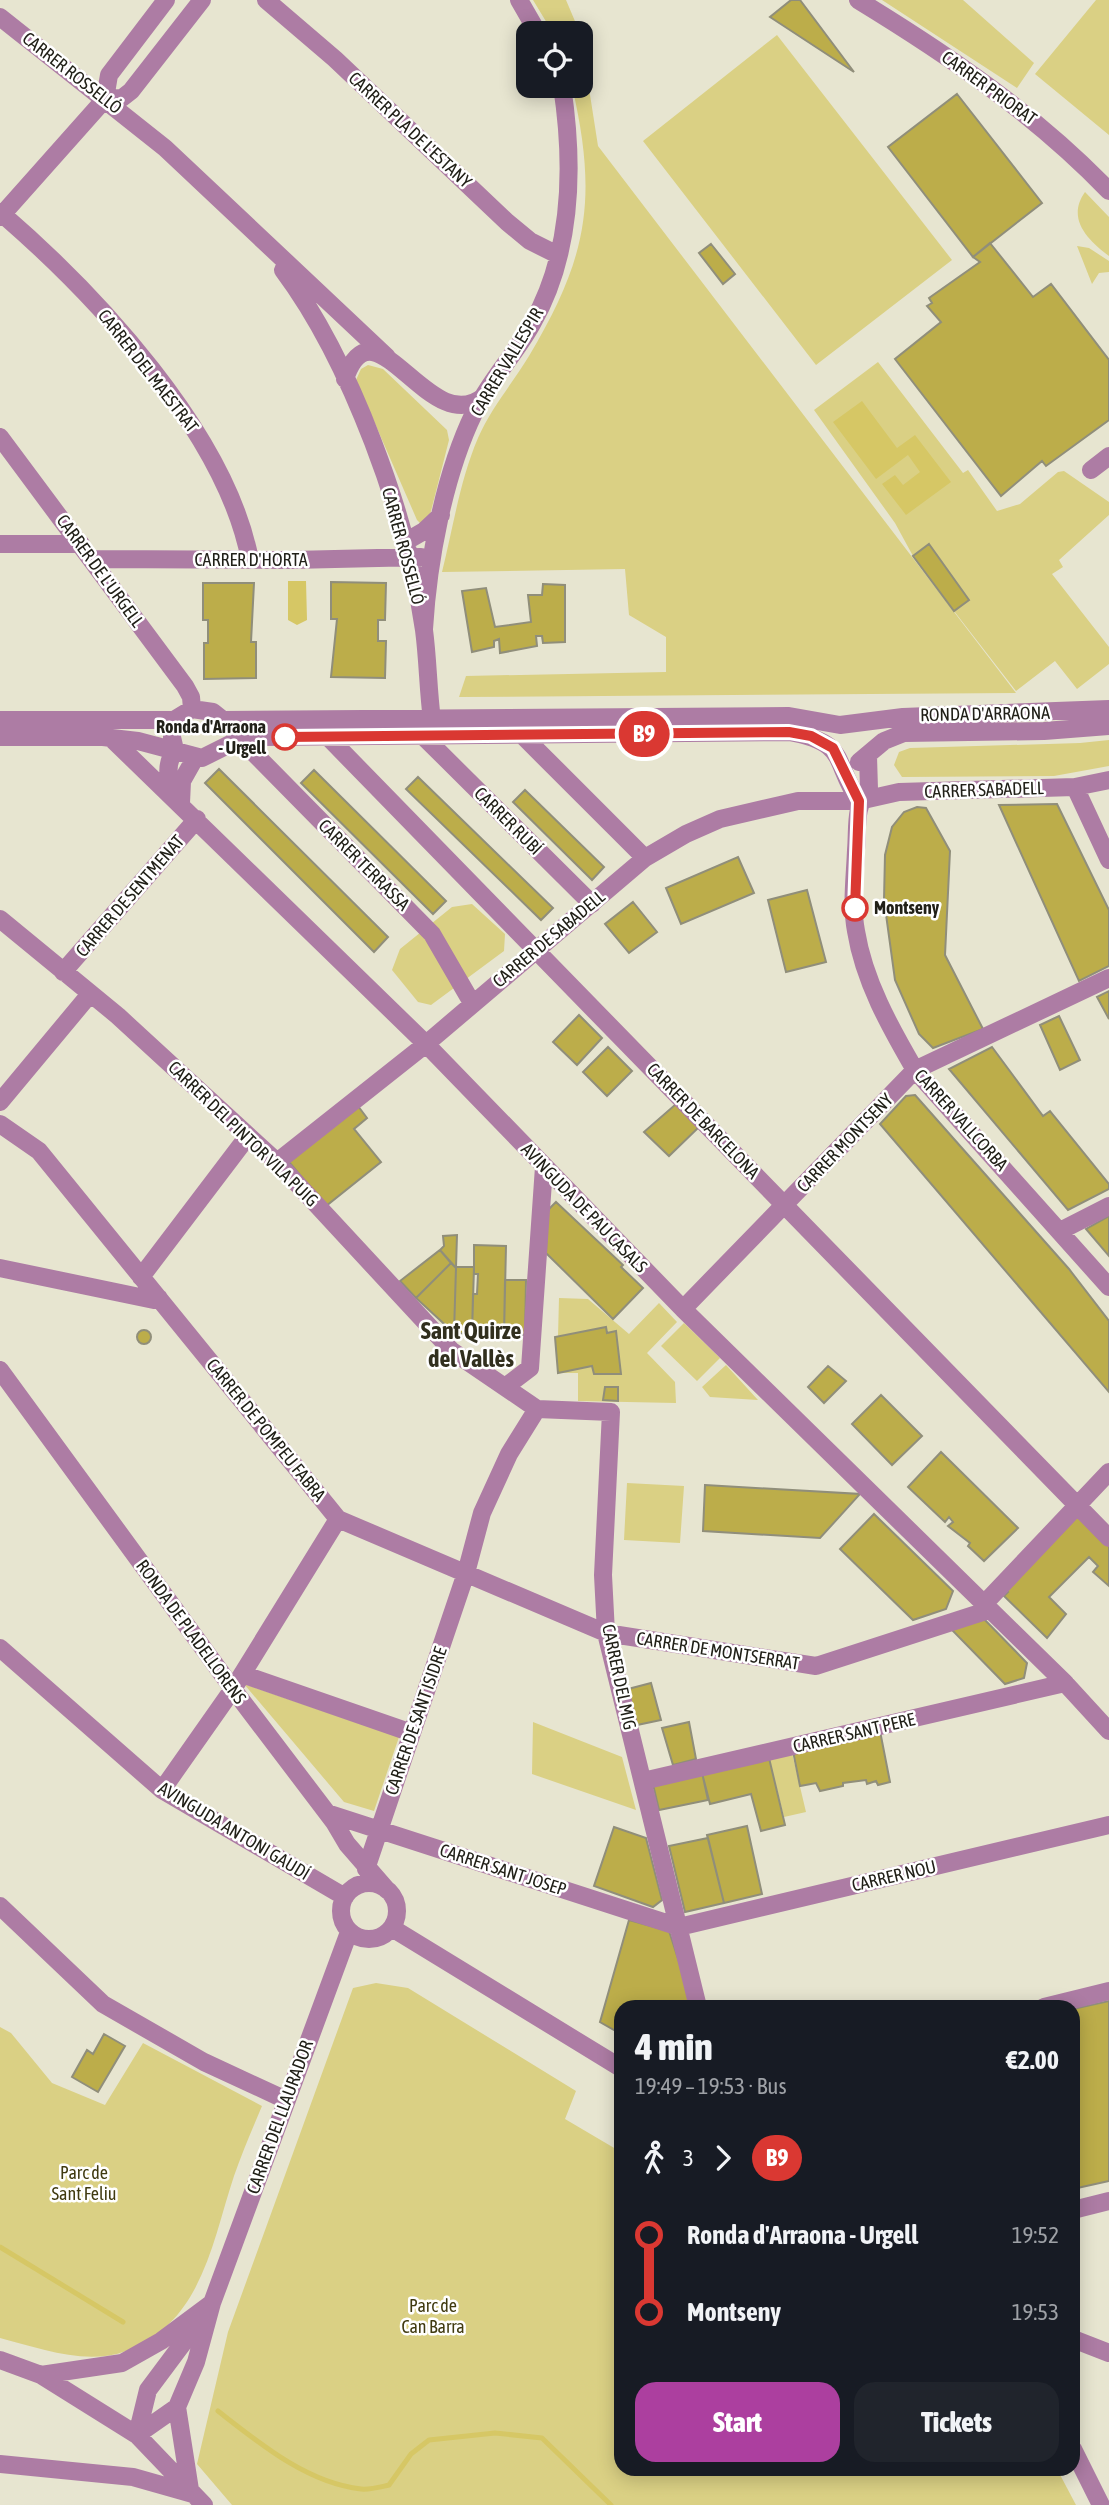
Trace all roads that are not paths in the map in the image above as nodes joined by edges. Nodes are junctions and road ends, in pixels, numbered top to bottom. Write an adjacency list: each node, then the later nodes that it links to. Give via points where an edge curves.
1 (166, 0): 9 (street, via 109,75)
2 (202, 0): 9 (street, via 131,91 122,98)
3 (266, 0): 13 (street, CARRER PLA DE L'ESTANY, via 507,222 530,242)
4 (519, 0): 7 (street)
5 (858, 0): 10 (street, CARRER PRIORAT, via 1030,117)
6 (0, 17): 9 (street, CARRER ROSSELLÓ)
7 (531, 21)
8 (564, 98): 13 (street, CARRER VALLESPIR, via 570,183)
9 (105, 99): 11 (street); 12 (street, CARRER ROSSELLÓ, via 165,148)
10 (1109, 191)
11 (1, 215): 25 (street, CARRER DEL MAESTRAT, via 96,304 193,428 237,516)
12 (265, 245): 14 (street, CARRER ROSSELLÓ); 15 (street, CARRER ROSSELLÓ, via 314,317)
13 (558, 255): 16 (street, CARRER VALLESPIR, via 533,322)
14 (387, 357): 15 (street, via 362,353); 16 (street, CARRER ROSSELLÓ, via 451,406 473,405)
15 (345, 379): 22 (street, CARRER ROSSELLÓ, via 388,485)
16 (484, 396): 20 (street, CARRER VALLESPIR, via 459,450)
17 (0, 437): 23 (street, CARRER DE L'URGELL)
18 (1109, 456): 19 (street)
19 (1091, 470)
20 (441, 514): 22 (street); 24 (street, CARRER VALLESPIR)
21 (0, 544): 23 (street, CARRER D'HORTA)
22 (408, 550): 24 (street); 25 (street, CARRER D'HORTA); 26 (street, CARRER ROSSELLÓ)
23 (86, 552): 25 (street, CARRER D'HORTA); 27 (street, CARRER DE L'URGELL, via 185,686)
24 (435, 553): 26 (street, CARRER VALLESPIR)
25 (250, 560)
26 (424, 629): 32 (street, CARRER ROSSELLÓ)
27 (192, 709): 30 (street); 31 (street, RONDA D'ARRAONA, via 213,712)
28 (1109, 709): 33 (street, RONDA D'ARRAONA, via 902,717)
29 (0, 720): 30 (street)
30 (174, 720): 42 (street)
31 (223, 720): 32 (street, RONDA D'ARRAONA); 43 (street)
32 (432, 720): 34 (street, RONDA D'ARRAONA, via 789,716)
33 (860, 723): 34 (street, RONDA D'ARRAONA); 45 (street, via 873,736)
34 (840, 725): 44 (street, via 835,731)
35 (1109, 726): 45 (street, RONDA D'ARRAONA, via 904,733 884,741)
36 (523, 736): 39 (street, RONDA D'ARRAONA); 44 (street, RONDA D'ARRAONA, via 789,732 811,736); 52 (street)
37 (0, 737): 40 (street)
38 (328, 737): 39 (street, RONDA D'ARRAONA); 41 (street, RONDA D'ARRAONA); 56 (street, CARRER DE BARCELONA)
39 (424, 737): 54 (street, CARRER RUBÍ)
40 (111, 738): 42 (street); 50 (street, AVINGUDA DE PAU CASALS)
41 (240, 739): 43 (street, RONDA D'ARRAONA); 60 (street, CARRER TERRASSA, via 432,934)
42 (175, 750): 46 (street); 50 (street, via 167,774)
43 (219, 750): 46 (street, RONDA D'ARRAONA)
44 (836, 753): 45 (street, RONDA D'ARRAONA, via 858,762); 49 (street, CARRER VALLCORBA)
45 (870, 754): 49 (street, CARRER VALLCORBA, via 869,789)
46 (195, 758): 50 (street, via 182,781)
47 (1109, 779): 48 (street, CARRER SABADELL)
48 (1074, 787): 49 (street, CARRER SABADELL, via 899,792); 53 (street)
49 (859, 801): 52 (street, CARRER DE SABADELL, via 799,801 759,808 720,819); 62 (street, CARRER VALLCORBA, via 856,930 868,976 892,1032)
50 (181, 803): 51 (street, AVINGUDA DE PAU CASALS)
51 (197, 819): 57 (street, CARRER DE SENTMENAT); 61 (street, AVINGUDA DE PAU CASALS)
52 (645, 858): 54 (street, CARRER DE SABADELL)
53 (1109, 860)
54 (592, 904): 56 (street, CARRER DE SABADELL)
55 (0, 919): 57 (street, CARRER DEL PINTOR VILA PUIG)
56 (535, 948): 60 (street, CARRER DE SABADELL); 68 (street, CARRER DE BARCELONA)
57 (63, 972): 59 (street, CARRER DEL PINTOR VILA PUIG)
58 (1109, 978): 62 (street, CARRER MONTSENY)
59 (90, 993): 63 (street); 65 (street, CARRER DEL PINTOR VILA PUIG)
60 (472, 1003): 61 (street, CARRER DE SABADELL)
61 (426, 1044): 66 (street, CARRER DE SABADELL); 67 (street, AVINGUDA DE PAU CASALS)
62 (915, 1070): 68 (street, CARRER MONTSENY); 70 (street, CARRER VALLCORBA)
63 (0, 1102)
64 (0, 1124): 72 (street, CARRER DE POMPEU FABRA, via 39,1151)
65 (248, 1136): 66 (street, CARRER DEL PINTOR VILA PUIG); 72 (street)
66 (276, 1162): 77 (street, CARRER DEL PINTOR VILA PUIG, via 452,1351)
67 (544, 1167): 75 (street, AVINGUDA DE PAU CASALS); 77 (street, via 530,1368)
68 (785, 1204): 75 (street, CARRER MONTSENY); 80 (street, CARRER DE BARCELONA)
69 (1109, 1206): 70 (street)
70 (1060, 1231): 73 (street, CARRER VALLCORBA)
71 (0, 1268): 74 (street)
72 (141, 1277): 74 (street, CARRER DE POMPEU FABRA)
73 (1109, 1287)
74 (159, 1298): 81 (street, CARRER DE POMPEU FABRA)
75 (683, 1309): 84 (street, AVINGUDA DE PAU CASALS)
76 (0, 1370): 87 (street, RONDA DE PLADELLORENS)
77 (505, 1387): 78 (street, CARRER DEL PINTOR VILA PUIG)
78 (537, 1409): 83 (street, CARRER DE SANT ISIDRE, via 509,1454 482,1513); 85 (street, CARRER DEL MIG, via 611,1412)
79 (1109, 1472): 80 (street)
80 (1079, 1503): 82 (street, CARRER DE BARCELONA); 84 (street)
81 (338, 1519): 83 (street, CARRER DE POMPEU FABRA); 87 (street)
82 (1109, 1538)
83 (466, 1573): 85 (street, CARRER DE POMPEU FABRA); 90 (street, CARRER DE SANT ISIDRE)
84 (986, 1607): 85 (street, CARRER DE MONTSERRAT, via 816,1666); 88 (street, AVINGUDA DE PAU CASALS)
85 (606, 1633): 91 (street, CARRER DEL MIG)
86 (0, 1648): 92 (street, AVINGUDA ANTONI GAUDÍ)
87 (238, 1682): 90 (street); 92 (street); 93 (street, RONDA DE PLADELLORENS)
88 (1065, 1684): 89 (street, AVINGUDA DE PAU CASALS); 91 (street, CARRER SANT PERE)
89 (1109, 1731)
90 (412, 1733): 95 (street, CARRER DE SANT ISIDRE)
91 (643, 1781): 100 (street, CARRER DEL MIG)
92 (162, 1790): 98 (street, AVINGUDA ANTONI GAUDÍ)
93 (327, 1813): 95 (street, CARRER SANT JOSEP); 96 (street, RONDA DE PLADELLORENS)
94 (1109, 1825): 100 (street, CARRER NOU)
95 (379, 1830): 96 (street, CARRER DE SANT ISIDRE); 100 (street, CARRER SANT JOSEP)
96 (366, 1869): 97 (street, RONDA DE PLADELLORENS)
97 (387, 1890): 98 (street, via 372,1883 360,1884); 101 (street, via 397,1909)
98 (345, 1897): 102 (street, via 340,1913)
99 (0, 1906): 107 (street, via 103,2004 204,2062)
100 (679, 1927): 104 (street, CARRER DEL MIG)
101 (392, 1928): 102 (street, via 371,1940); 106 (street)
102 (349, 1932): 107 (street, CARRER DEL LLAURADOR)
103 (1109, 1991): 105 (street)
104 (696, 2000)
105 (1072, 2000)
106 (614, 2064)
107 (286, 2100): 110 (street, CARRER DEL LLAURADOR)
108 (1109, 2201): 109 (street)
109 (1080, 2208)
110 (212, 2303): 114 (street, via 122,2363); 115 (street, CARRER DEL LLAURADOR, via 196,2362); 116 (street, CARRER DEL LLAURADOR, via 148,2390)
111 (1080, 2342): 112 (street)
112 (1109, 2353)
113 (0, 2360): 114 (street)
114 (41, 2375): 116 (street)
115 (177, 2407): 116 (street); 119 (street)
116 (137, 2435): 119 (street)
117 (1080, 2463): 120 (street)
118 (0, 2464): 119 (street, via 133,2477)
119 (194, 2495)
120 (1101, 2505)

